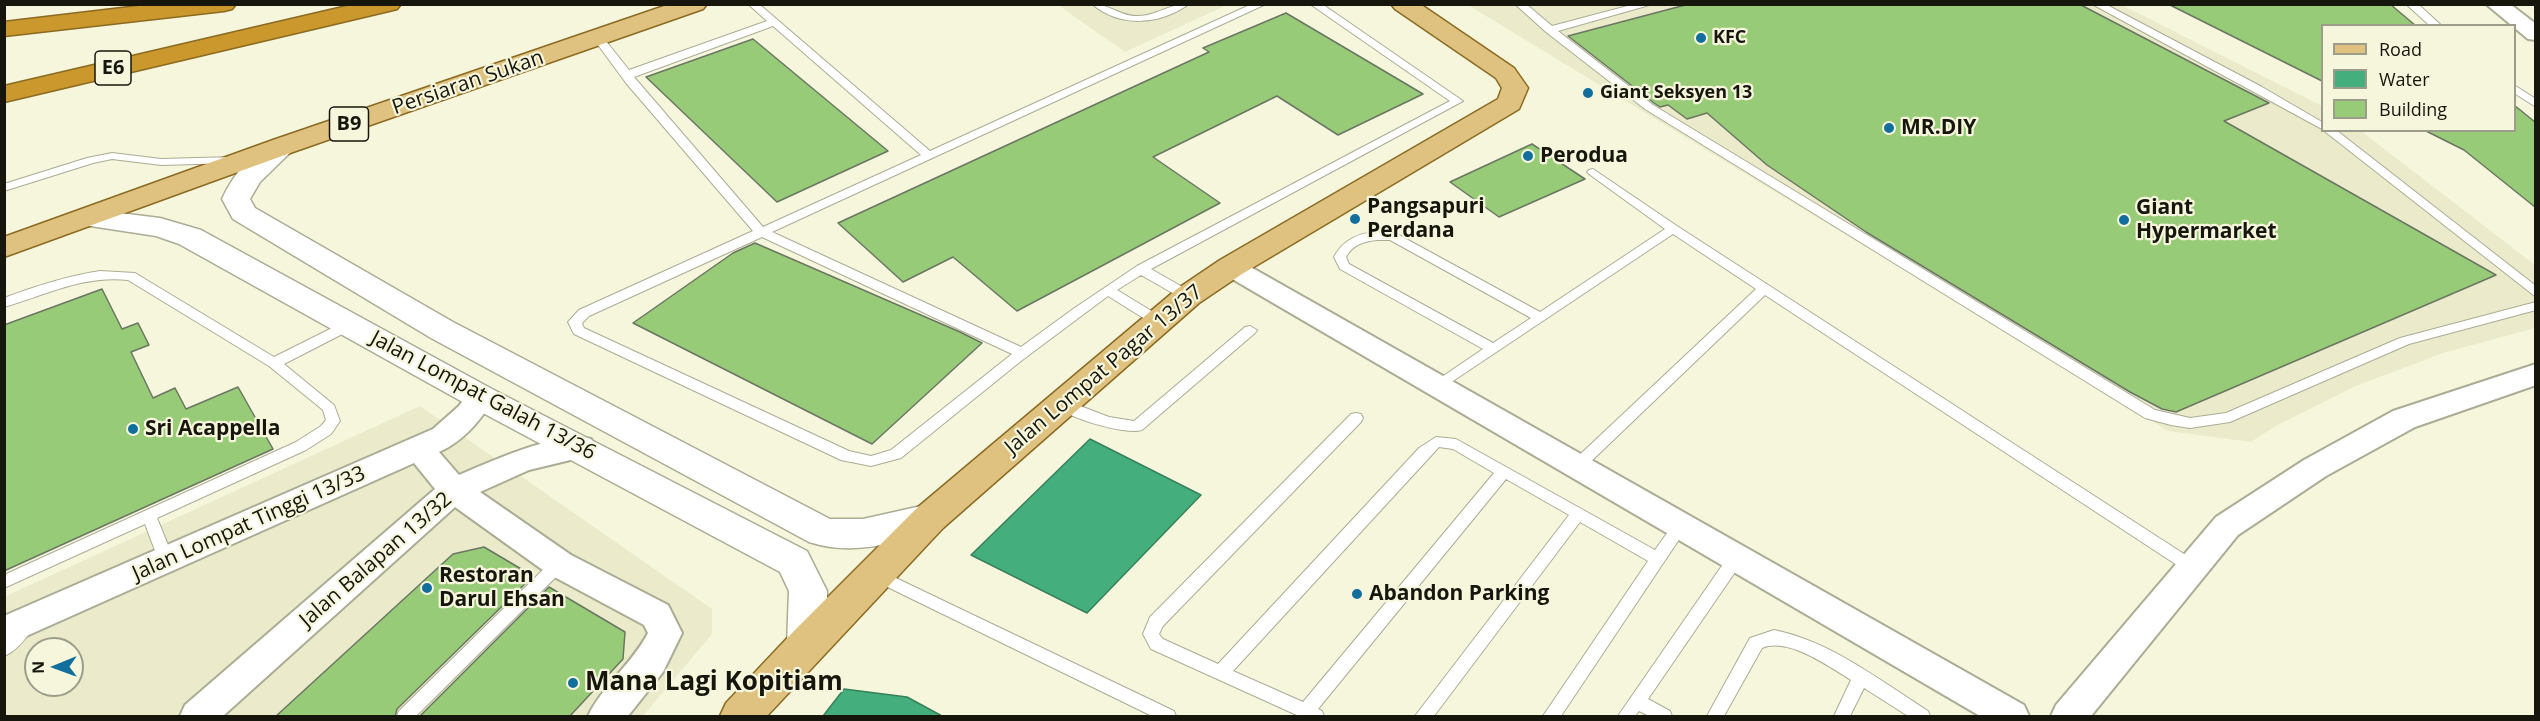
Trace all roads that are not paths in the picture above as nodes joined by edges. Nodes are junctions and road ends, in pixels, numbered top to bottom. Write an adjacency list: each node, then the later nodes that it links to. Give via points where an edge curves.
1 (224, 4): 20 (highway)
2 (300, 4): 26 (highway)
3 (389, 4): 29 (highway, E6)
4 (695, 4): 23 (main road, Persiaran Sukan / B9)
5 (753, 4): 17 (lane)
6 (1097, 4): 7 (lane, via 1133,21 1152,18)
7 (1184, 4)
8 (1261, 4): 34 (lane)
9 (1315, 4): 43 (lane, via 1458,101)
10 (1403, 4): 42 (main road, Jalan Lompat Pagar 13/37, via 1505,73 1515,88 1510,103)
11 (1520, 4): 21 (lane)
12 (1648, 4): 21 (lane)
13 (2097, 4): 31 (lane)
14 (2411, 4): 18 (lane)
15 (2474, 4): 19 (street)
16 (2496, 4): 22 (street)
17 (772, 23): 27 (lane); 34 (lane)
18 (2435, 24)
19 (2499, 24)
20 (4, 29)
21 (1550, 30): 49 (lane, via 1649,107 2139,408 2169,420 2207,424 2230,417 2405,340)
22 (2535, 34)
23 (598, 38): 27 (lane); 33 (main road, Persiaran Sukan / B9)
24 (2516, 38): 25 (street)
25 (2535, 52)
26 (4, 74)
27 (628, 76): 40 (lane)
28 (2516, 89): 30 (lane)
29 (4, 94)
30 (2535, 104)
31 (2321, 125)
32 (2331, 132): 46 (lane)
33 (283, 146): 35 (main road, Persiaran Sukan / B9); 53 (street, Jalan Lompat Galah 13/36, via 242,184 236,199 243,213)
34 (928, 155): 40 (lane)
35 (248, 159): 37 (lane, via 161,162 112,156); 38 (main road, Persiaran Sukan / B9)
36 (1593, 172): 39 (lane)
37 (4, 188)
38 (87, 218): 41 (main road, Persiaran Sukan / B9); 52 (street, Jalan Lompat Galah 13/36, via 160,227 190,237)
39 (1673, 229): 44 (lane); 50 (lane)
40 (760, 231): 56 (lane); 56 (lane, via 584,313 575,322 579,331 846,456 871,461 896,454)
41 (4, 248)
42 (1231, 267): 47 (main road, Jalan Lompat Pagar 13/37); 59 (street)
43 (1142, 269): 45 (lane); 47 (lane)
44 (1764, 288): 65 (lane); 76 (lane)
45 (1108, 290): 51 (lane); 56 (lane)
46 (2535, 293)
47 (1188, 296): 51 (main road, Jalan Lompat Pagar 13/37)
48 (4, 303): 57 (lane, via 76,280 131,276)
49 (2535, 306)
50 (1540, 317): 55 (lane); 55 (lane, via 1393,237 1381,235 1355,241 1343,249 1340,256 1344,266)
51 (1158, 321): 61 (main road, Jalan Lompat Pagar 13/37)
52 (349, 325): 53 (street, via 375,323); 57 (lane); 60 (street, Jalan Lompat Galah 13/36)
53 (442, 330): 70 (street, Jalan Lompat Galah 13/36, via 822,532 854,535)
54 (1250, 330): 61 (lane, via 1137,426)
55 (1494, 349): 59 (lane)
56 (1020, 352)
57 (274, 363): 69 (lane, via 329,408 333,421 326,430 301,446)
58 (2535, 374): 76 (street, via 2404,419 2315,468 2227,526)
59 (1438, 386): 65 (street)
60 (480, 397): 63 (street, Jalan Lompat Galah 13/36); 64 (street, Jalan Lompat Tinggi 13/33, via 444,438)
61 (1062, 404): 70 (main road, Jalan Lompat Pagar 13/37)
62 (1356, 418): 83 (lane, via 1156,622 1151,634 1157,644)
63 (580, 447): 67 (street, Jalan Balapan 13/32, via 522,461); 81 (street, Jalan Lompat Galah 13/36, via 794,562 808,591)
64 (419, 449): 67 (street); 74 (street, Jalan Lompat Tinggi 13/33)
65 (1576, 466): 71 (street)
66 (1504, 471): 68 (lane); 83 (lane, via 1456,444 1436,442); 86 (lane)
67 (454, 490): 75 (street); 87 (street, Jalan Balapan 13/32)
68 (1578, 514): 73 (lane); 92 (lane)
69 (149, 516): 74 (lane); 78 (lane)
70 (930, 518): 77 (main road, Jalan Lompat Pagar 13/37)
71 (1680, 526): 72 (street); 73 (lane)
72 (1736, 558): 85 (lane); 99 (street)
73 (1658, 559): 93 (lane)
74 (166, 560): 79 (street, Jalan Lompat Tinggi 13/33)
75 (559, 564): 88 (lane); 89 (street, via 656,615 665,633 651,662)
76 (2192, 567): 100 (street)
77 (877, 575): 81 (main road, Jalan Lompat Pagar 13/37); 91 (lane)
78 (4, 582)
79 (35, 618): 80 (street, Jalan Lompat Tinggi 13/33); 82 (lane)
80 (4, 632)
81 (807, 644): 90 (main road, Jalan Lompat Pagar 13/37)
82 (4, 649)
83 (1221, 672): 86 (lane)
84 (1861, 678): 96 (lane, via 1796,642 1773,637 1756,643); 97 (lane); 98 (lane)
85 (1636, 701): 94 (lane); 95 (lane)
86 (1311, 714)
87 (198, 717)
88 (405, 717)
89 (606, 717)
90 (741, 717)
91 (1168, 717)
92 (1424, 717)
93 (1552, 717)
94 (1626, 717)
95 (1664, 717)
96 (1715, 717)
97 (1842, 717)
98 (1922, 717)
99 (2011, 717)
100 (2069, 717)

